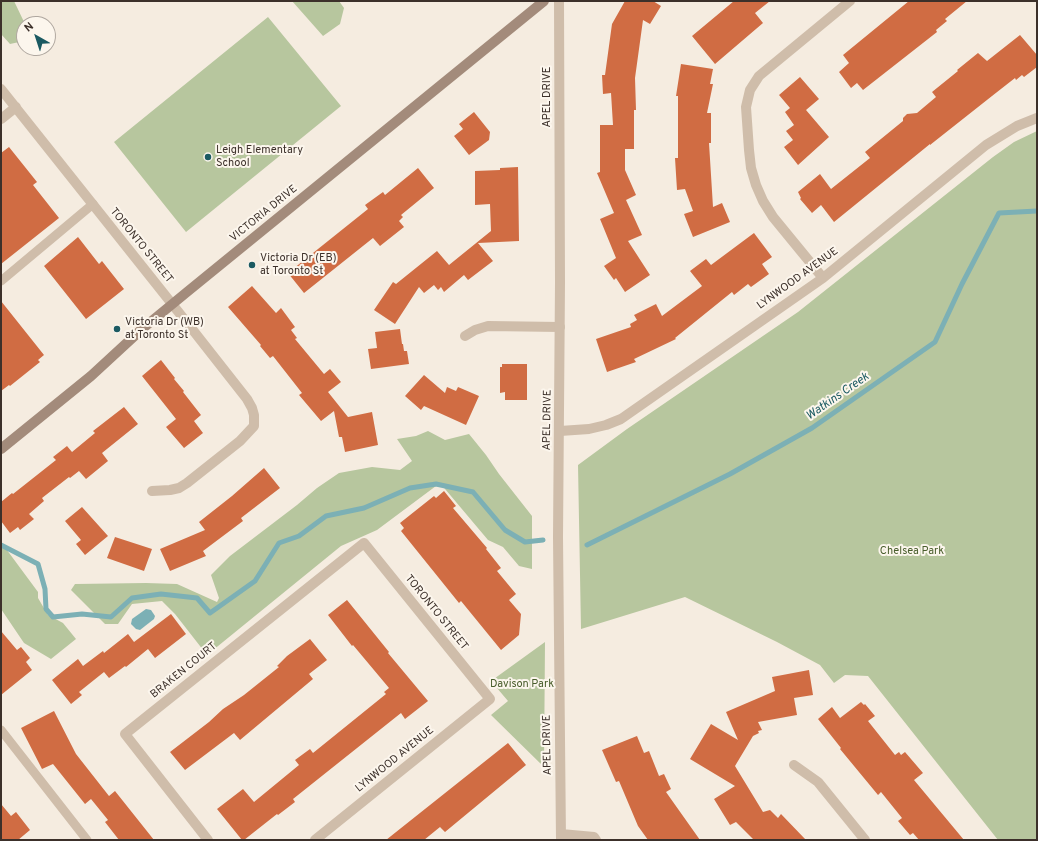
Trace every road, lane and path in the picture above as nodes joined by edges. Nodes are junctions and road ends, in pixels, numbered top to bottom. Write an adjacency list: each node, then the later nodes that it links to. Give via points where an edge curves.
1 (544, 1): 11 (main road, VICTORIA DRIVE)
2 (559, 1): 12 (street, APEL DRIVE)
3 (850, 1): 9 (street, via 759,76 750,90 746,107 751,168 763,201)
4 (1, 89): 5 (street, TORONTO STREET)
5 (16, 107): 7 (street); 8 (street, TORONTO STREET)
6 (1037, 118): 9 (street, LYNWOOD AVENUE, via 1016,126 986,145)
7 (1, 119)
8 (93, 204): 10 (lane); 11 (street, TORONTO STREET)
9 (823, 278): 14 (street, LYNWOOD AVENUE, via 621,419 589,429)
10 (1, 281)
11 (173, 304): 15 (main road, VICTORIA DRIVE, via 91,376); 16 (street, TORONTO STREET, via 247,399 255,422 252,430 240,441 187,483 179,488)
12 (560, 327): 13 (street, via 488,326); 14 (street, APEL DRIVE)
13 (464, 336)
14 (560, 431): 21 (street, APEL DRIVE, via 558,537)
15 (1, 449)
16 (152, 491)
17 (364, 543): 18 (street, TORONTO STREET); 23 (street, BRAKEN COURT, via 125,734)
18 (490, 699): 24 (street, LYNWOOD AVENUE)
19 (1, 730): 22 (lane)
20 (794, 765): 26 (street, via 818,782)
21 (561, 837): 25 (street, via 594,837)
22 (87, 840)
23 (208, 840)
24 (315, 840)
25 (596, 840)
26 (865, 840)

